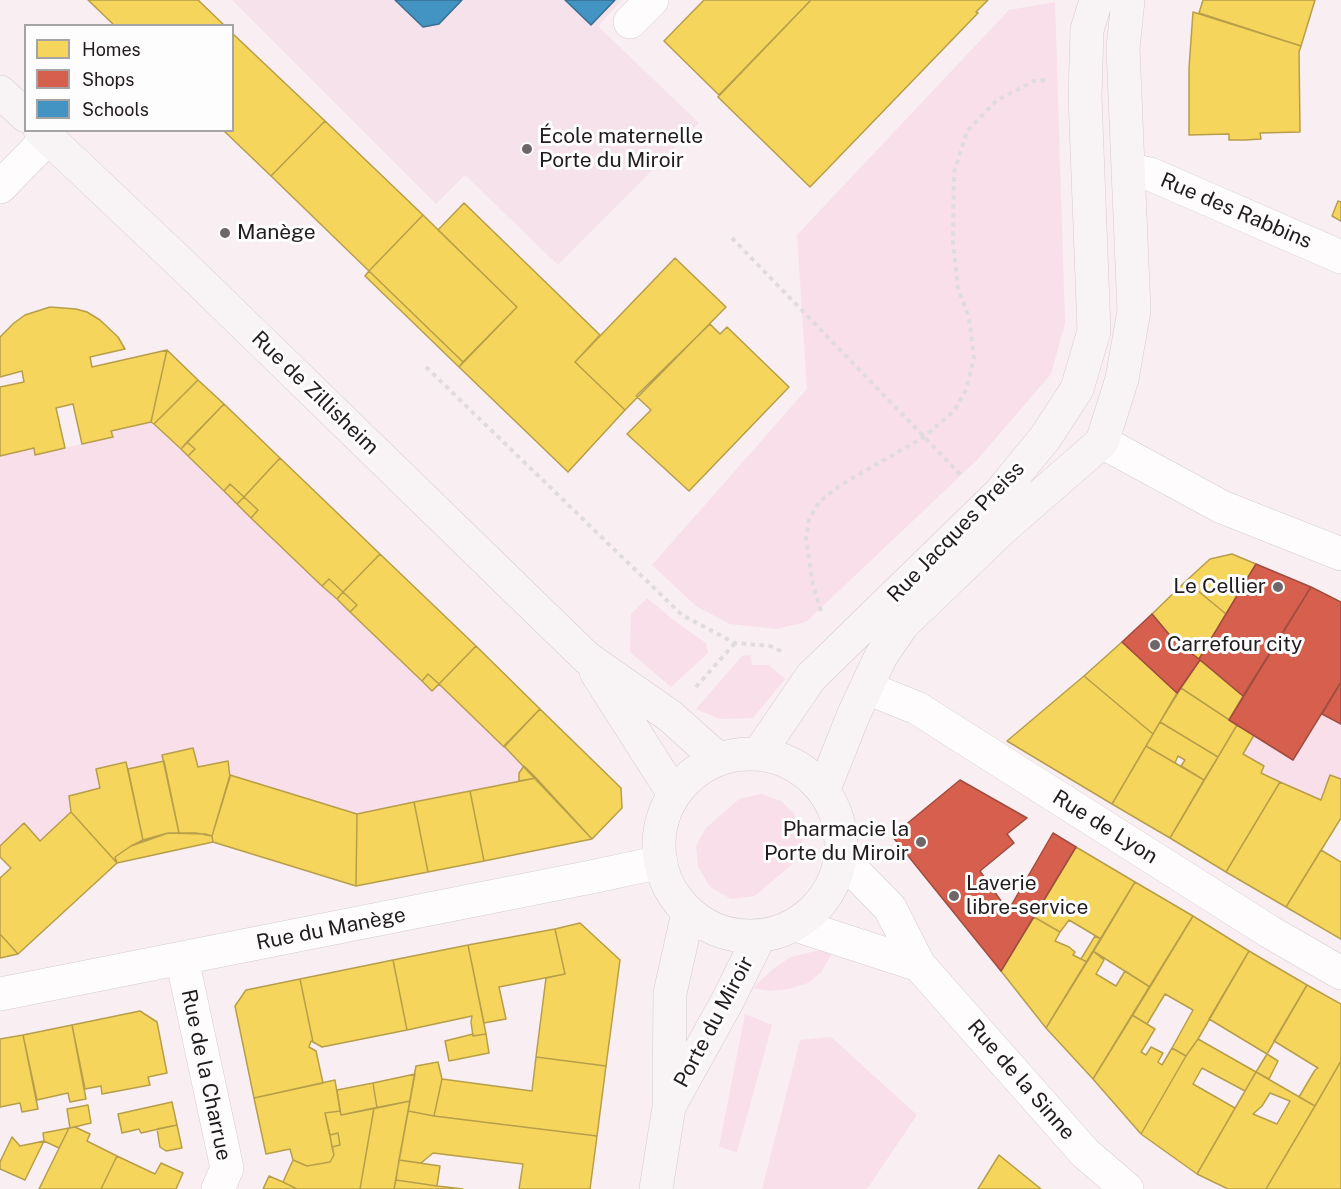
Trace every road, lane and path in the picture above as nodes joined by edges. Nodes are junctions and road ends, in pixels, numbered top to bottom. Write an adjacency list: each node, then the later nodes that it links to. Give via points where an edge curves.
1 (1128, 0): 8 (main road, via 1123,48)
2 (1092, 15): 8 (main road, Rue Jacques Preiss, via 1109,163); 15 (main road, Rue Jacques Preiss, via 1085,96 1094,331 1077,389 1045,438)
3 (1034, 81): 13 (path, via 996,101 967,131 954,173 953,243 958,288 969,318 974,358 966,390 954,411)
4 (0, 92): 5 (main road, Rue de Zillisheim)
5 (24, 115)
6 (35, 132): 9 (street)
7 (42, 132): 19 (main road, Rue de Zillisheim)
8 (1129, 170): 11 (street, Rue des Rabbins, via 1150,174); 14 (main road, via 1134,311 1122,379)
9 (0, 187)
10 (732, 238): 13 (path)
11 (1341, 257)
12 (426, 367): 18 (path, via 682,615)
13 (924, 437): 15 (path); 17 (path, via 839,486 819,502 809,520 806,539 813,585)
14 (1102, 442): 16 (street, via 1222,507); 21 (main road, Rue Jacques Preiss, via 1002,529 903,624 881,656)
15 (990, 502): 20 (main road, Rue Jacques Preiss)
16 (1341, 554)
17 (822, 612)
18 (735, 643): 20 (path, via 770,646 788,655); 22 (path)
19 (587, 658): 22 (main road, Rue de Zillisheim); 26 (main road, Rue de Zillisheim)
20 (811, 677): 23 (main road, Rue Jacques Preiss)
21 (867, 688): 25 (main road, Rue Jacques Preiss); 34 (street, Rue de Lyon, via 917,708)
22 (670, 716): 24 (main road, Rue de Zillisheim)
23 (759, 753): 24 (main road, Porte du Miroir); 25 (main road, Porte du Miroir, via 795,764)
24 (718, 759): 26 (main road, Porte du Miroir, via 693,773)
25 (824, 789): 27 (main road, Porte du Miroir, via 839,822)
26 (674, 794): 28 (main road, Porte du Miroir, via 662,819)
27 (841, 858): 30 (main road, Porte du Miroir, via 833,884 818,907); 33 (street, Rue de la Sinne, via 890,908)
28 (661, 862): 29 (main road, Porte du Miroir, via 673,894); 32 (street, Rue du Manège)
29 (688, 912): 31 (main road, Porte du Miroir, via 726,933); 36 (main road, Porte du Miroir, via 670,993)
30 (796, 925): 31 (main road, Porte du Miroir); 33 (street, Rue de la Sinne)
31 (759, 937): 36 (main road, Porte du Miroir)
32 (182, 959): 35 (street, Rue du Manège); 37 (street, Rue de la Charrue, via 227,1168)
33 (919, 964): 39 (street, Rue de la Sinne, via 1085,1153)
34 (1341, 973)
35 (0, 994)
36 (669, 1107): 38 (main road, Porte du Miroir)
37 (218, 1189)
38 (656, 1189)
39 (1127, 1189)

